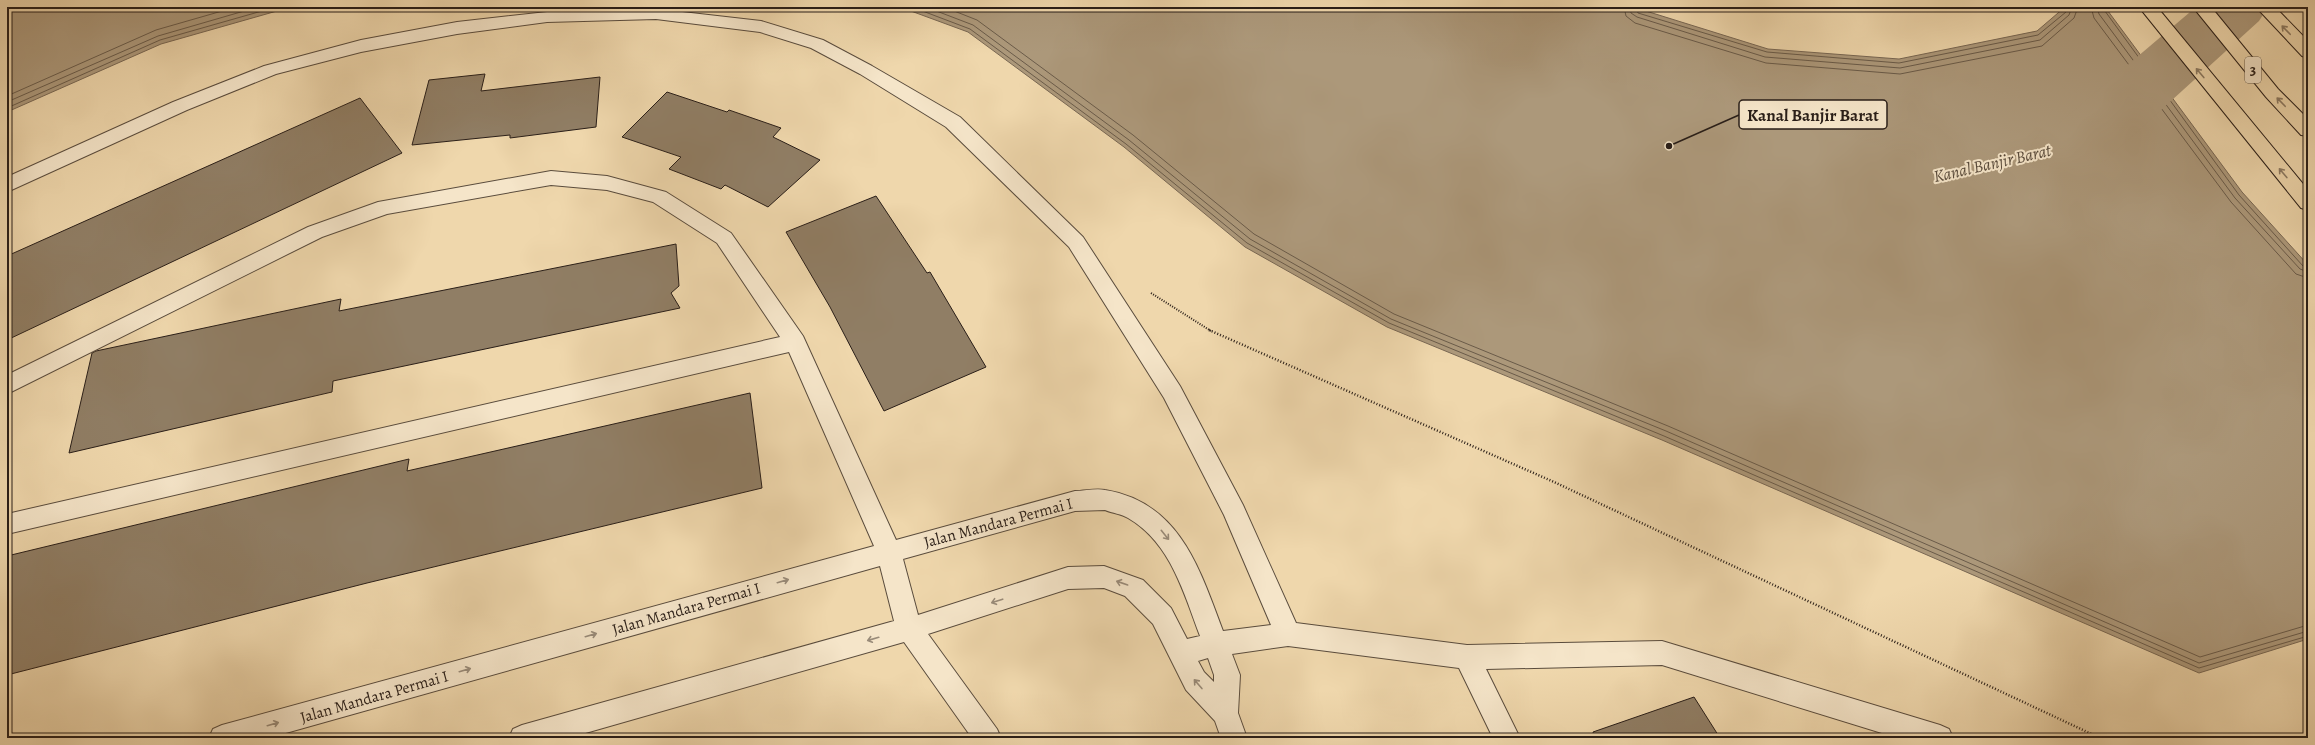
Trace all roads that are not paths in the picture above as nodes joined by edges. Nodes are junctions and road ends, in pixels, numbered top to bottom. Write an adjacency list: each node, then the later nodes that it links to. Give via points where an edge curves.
1 (2148, 7): 7 (highway, one-way to 1)
2 (2202, 7): 5 (highway, 3, one-way to 2, via 2272,93)
3 (2264, 7): 4 (highway, one-way to 3)
4 (2308, 52)
5 (2308, 130)
6 (7, 185): 13 (street, via 180,106 270,70 361,46 457,28 547,17 656,14 761,27 817,44 953,122 1076,242 1172,392 1235,512)
7 (2308, 203)
8 (795, 342): 9 (street, via 724,238 659,197 607,183 551,178 385,207 315,232); 10 (street); 11 (street)
9 (7, 385)
10 (7, 524)
11 (889, 552): 12 (street); 14 (street, Jalan Mandara Permai I, one-way to 14, via 1074,501 1105,500 1136,510 1161,531 1178,552); 18 (street, Jalan Mandara Permai I, one-way to 11)
12 (909, 629): 15 (street, one-way to 12, via 1162,616 1134,588 1104,577 1068,578); 19 (street, one-way to 19); 20 (street)
13 (1288, 634): 14 (street); 16 (street)
14 (1216, 644): 15 (street); 17 (street, Jalan Mandara Permai I, via 1227,675)
15 (1182, 653): 17 (street, one-way to 15, via 1194,681)
16 (1467, 657): 22 (street); 23 (street, via 1662,653)
17 (1225, 713): 21 (street)
18 (222, 738)
19 (522, 738)
20 (988, 738)
21 (1234, 738)
22 (1506, 738)
23 (1940, 738)

